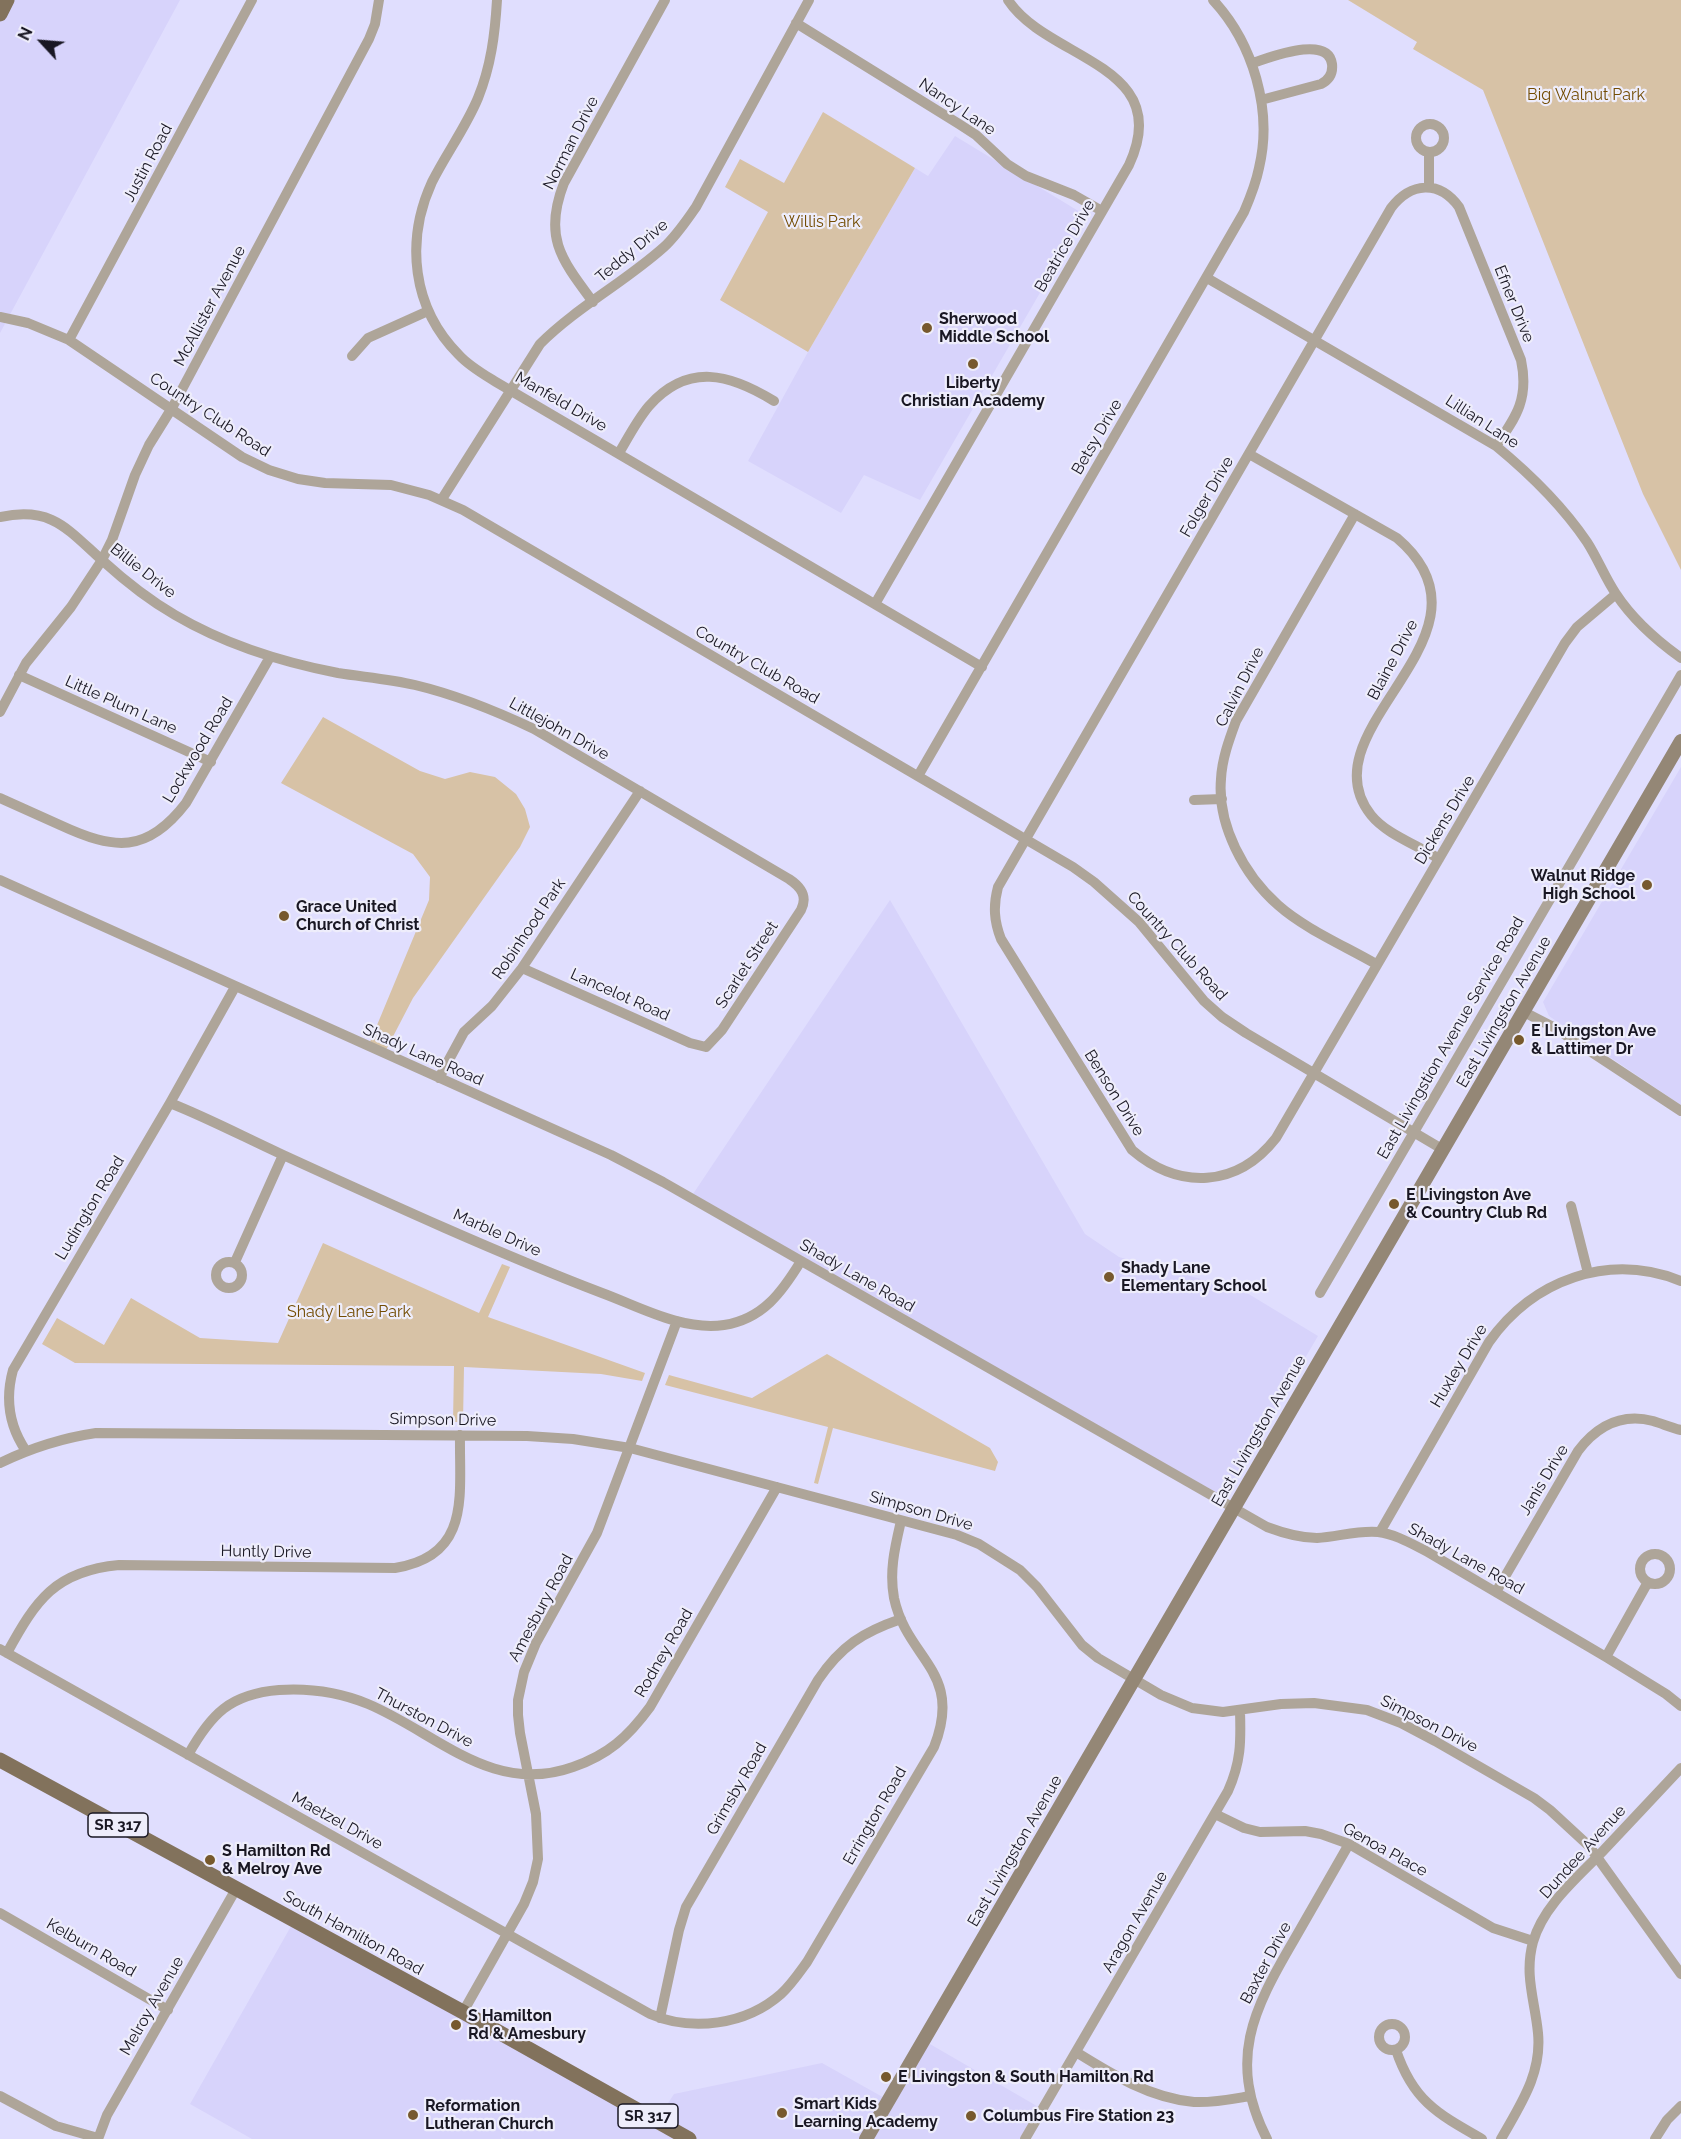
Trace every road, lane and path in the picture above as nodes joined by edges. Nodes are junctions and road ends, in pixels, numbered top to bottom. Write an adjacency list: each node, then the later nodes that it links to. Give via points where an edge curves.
1 (7, 0): 9 (main road)
2 (252, 0): 20 (street, Justin Road)
3 (379, 0): 25 (street, McAllister Avenue, via 369,39)
4 (497, 0): 18 (street, Manfeld Drive, via 492,56 485,79 421,210 415,242 418,278)
5 (665, 0): 17 (street, Norman Drive, via 558,198 555,225 561,256)
6 (809, 0): 10 (street, Teddy Drive)
7 (1008, 0): 15 (street, Beatrice Drive, via 1034,26 1113,75 1133,100 1139,125 1137,146)
8 (1213, 0): 11 (street, Betsy Drive, via 1224,12)
9 (0, 14)
10 (796, 23): 15 (street, Nancy Lane, via 968,129 1026,176); 17 (street, Teddy Drive, via 681,228 665,246)
11 (1252, 63): 12 (street, Betsy Drive); 12 (street, via 1314,48 1327,54 1332,63 1331,73 1321,84)
12 (1261, 100): 16 (street, Betsy Drive, via 1262,148 1254,184 1244,212)
13 (1429, 152): 14 (street)
14 (1429, 187): 21 (street, Folger Drive, via 1407,192 1391,208); 26 (street, Efner Drive, via 1447,194 1459,207 1521,360 1524,394)
15 (1102, 211): 34 (street, Beatrice Drive)
16 (1207, 278): 21 (street, Lillian Lane); 37 (street, Betsy Drive)
17 (593, 302): 23 (street, Teddy Drive, via 540,344)
18 (428, 311): 22 (street, via 368,338); 23 (street, Manfeld Drive, via 459,356)
19 (0, 317): 20 (street, Country Club Road, via 41,327)
20 (69, 340): 25 (street, Country Club Road)
21 (1315, 340): 26 (street, Lillian Lane); 28 (street, Folger Drive)
22 (352, 356)
23 (510, 390): 27 (street, Manfeld Drive); 29 (street, Teddy Drive)
24 (774, 401): 27 (street, via 740,382 715,376 677,383 647,408)
25 (172, 408): 29 (street, Country Club Road, via 242,457 283,475 325,483 391,485); 32 (street, McAllister Avenue, via 135,475)
26 (1496, 446): 33 (street, Lillian Lane, via 1557,502 1587,543)
27 (619, 453): 34 (street, Manfeld Drive)
28 (1249, 454): 30 (street, Blaine Drive); 48 (street, Folger Drive)
29 (442, 500): 43 (street, Country Club Road)
30 (1355, 514): 46 (street, Calvin Drive, via 1236,721 1226,750); 49 (street, Blaine Drive, via 1397,538 1418,559 1429,582 1432,608 1420,646 1364,742 1358,762 1359,793 1380,824)
31 (0, 517): 32 (street, Billie Drive, via 22,513 52,520 76,535)
32 (102, 560): 35 (street, Billie Drive, via 175,615); 38 (street, McAllister Avenue)
33 (1616, 594): 36 (street, Lillian Lane, via 1639,623); 49 (street, Dickens Drive, via 1577,627 1565,644)
34 (875, 604): 37 (street, Manfeld Drive)
35 (270, 657): 42 (street, Lockwood Road); 44 (street, Littlejohn Drive, via 414,685 492,710 534,729)
36 (1681, 658)
37 (982, 666): 43 (street, Betsy Drive)
38 (19, 675): 40 (street, McAllister Avenue); 42 (street, Little Plum Lane)
39 (1681, 675): 61 (street, East Livingstion Avenue Service Road)
40 (0, 712)
41 (1681, 741): 55 (main road, East Livingston Avenue)
42 (211, 762): 45 (street, Lockwood Road, via 168,824 129,843 87,837)
43 (918, 776): 48 (street, Country Club Road)
44 (640, 791): 51 (street, Littlejohn Drive, via 795,883); 53 (street, Robinhood Park)
45 (0, 798)
46 (1222, 799): 47 (street); 52 (street, Calvin Drive, via 1225,819 1239,854 1262,889 1296,918)
47 (1194, 800)
48 (1026, 840): 57 (street, Country Club Road, via 1073,867 1110,895 1139,922 1204,1001 1222,1017); 57 (street, Benson Drive, via 998,887 994,900 996,926 1127,1144 1139,1157 1161,1170 1196,1178 1245,1167 1276,1138)
49 (1439, 860): 52 (street, Dickens Drive)
50 (0, 880): 54 (street, Shady Lane Road)
51 (804, 895): 56 (street, Scarlet Street, via 804,905 795,920 722,1030)
52 (1376, 964): 57 (street, Dickens Drive)
53 (522, 968): 56 (street, Lancelot Road); 58 (street, Robinhood Park, via 492,1006 464,1032)
54 (235, 987): 58 (street, Shady Lane Road); 59 (street, Ludington Road)
55 (1524, 1012): 60 (street, via 1555,1028); 62 (main road, East Livingston Avenue)
56 (706, 1047)
57 (1313, 1072): 61 (street, Country Club Road)
58 (440, 1078): 65 (street, Shady Lane Road, via 611,1155)
59 (170, 1103): 63 (street, Marble Drive); 74 (street, Ludington Road, via 13,1370 8,1392 12,1424)
60 (1681, 1112)
61 (1414, 1132): 62 (street, Country Club Road); 69 (street, East Livingstion Avenue Service Road)
62 (1443, 1149): 77 (main road, East Livingston Avenue)
63 (283, 1155): 66 (street); 70 (street, Marble Drive, via 553,1275)
64 (1571, 1206): 67 (street)
65 (801, 1261): 70 (street, Marble Drive, via 784,1289 759,1313 744,1320 708,1326); 77 (street, Shady Lane Road)
66 (235, 1262)
67 (1588, 1273): 68 (street, Huxley Drive, via 1651,1272); 79 (street, Huxley Drive, via 1547,1288 1500,1327)
68 (1681, 1281)
69 (1320, 1293)
70 (676, 1321): 73 (street, Amesbury Road)
71 (1681, 1430): 81 (street, Janis Drive, via 1632,1418 1613,1422 1593,1433 1578,1451)
72 (460, 1435): 73 (street, Simpson Drive, via 573,1439); 74 (street, Simpson Drive, via 96,1433 66,1437); 83 (street, Huntly Drive, via 460,1506 454,1529 440,1548 413,1565 99,1567 83,1571 49,1591)
73 (630, 1448): 76 (street, Simpson Drive); 91 (street, Amesbury Road, via 597,1533 524,1672 518,1715)
74 (26, 1451): 75 (street, Simpson Drive)
75 (0, 1463)
76 (777, 1487): 78 (street, Simpson Drive); 91 (street, Rodney Road, via 634,1729 587,1762)
77 (1233, 1509): 79 (street, Shady Lane Road, via 1283,1534 1301,1537); 85 (main road, East Livingston Avenue)
78 (902, 1521): 82 (street, Errington Road, via 892,1560 895,1599); 85 (street, Simpson Drive, via 957,1535 1000,1556 1037,1587 1082,1645)
79 (1380, 1532): 81 (street, Shady Lane Road, via 1426,1551)
80 (1648, 1582): 84 (street)
81 (1496, 1592): 84 (street, Shady Lane Road)
82 (901, 1618): 102 (street, Grimsby Road, via 857,1638 839,1652 818,1680 686,1907); 102 (street, Errington Road, via 938,1679 944,1713 940,1730 934,1747 807,1962 782,1994 747,2015 704,2024)
83 (4, 1651): 88 (street, Maetzel Drive)
84 (1606, 1657): 86 (street, Shady Lane Road)
85 (1135, 1679): 87 (street, Simpson Drive, via 1192,1708); 110 (main road, East Livingston Avenue)
86 (1681, 1706)
87 (1240, 1711): 92 (street, Aragon Avenue, via 1239,1760); 94 (street, Simpson Drive, via 1281,1704 1337,1704 1401,1723 1534,1798 1578,1834)
88 (188, 1755): 91 (street, Thurston Drive, via 205,1726 234,1702 268,1691 306,1689 367,1704 479,1764); 97 (street, Maetzel Drive)
89 (0, 1760): 95 (main road, South Hamilton Road / SR 317)
90 (1681, 1768): 94 (street, Dundee Avenue)
91 (528, 1775): 97 (street, Amesbury Road, via 536,1814 538,1859 524,1904)
92 (1215, 1814): 93 (street, Genoa Place, via 1260,1832 1321,1833); 104 (street, Aragon Avenue)
93 (1349, 1844): 98 (street, Genoa Place, via 1493,1928); 106 (street, Baxter Drive, via 1260,2001 1249,2039)
94 (1597, 1857): 98 (street, Dundee Avenue, via 1554,1904); 99 (street, Simpson Drive)
95 (236, 1889): 100 (street, Melroy Avenue); 101 (main road, South Hamilton Road / SR 317)
96 (0, 1913): 100 (street, Kelburn Road)
97 (507, 1934): 101 (street, Amesbury Road); 102 (street, Maetzel Drive)
98 (1533, 1941): 114 (street, Dundee Avenue, via 1529,1974 1538,2033 1535,2071)
99 (1681, 1974)
100 (168, 2010): 108 (street, Melroy Avenue, via 107,2115)
101 (463, 2013): 109 (main road, South Hamilton Road / SR 317)
102 (660, 2018)
103 (1396, 2050): 113 (street, via 1423,2100)
104 (1076, 2052): 106 (street, via 1128,2083 1173,2099 1197,2102); 111 (street, Aragon Avenue)
105 (0, 2096): 108 (street, via 56,2126)
106 (1250, 2096): 112 (street, Baxter Drive)
107 (1681, 2106): 115 (street)
108 (98, 2139)
109 (689, 2139)
110 (867, 2139)
111 (1025, 2139)
112 (1267, 2139)
113 (1482, 2139)
114 (1501, 2139)
115 (1655, 2139)

